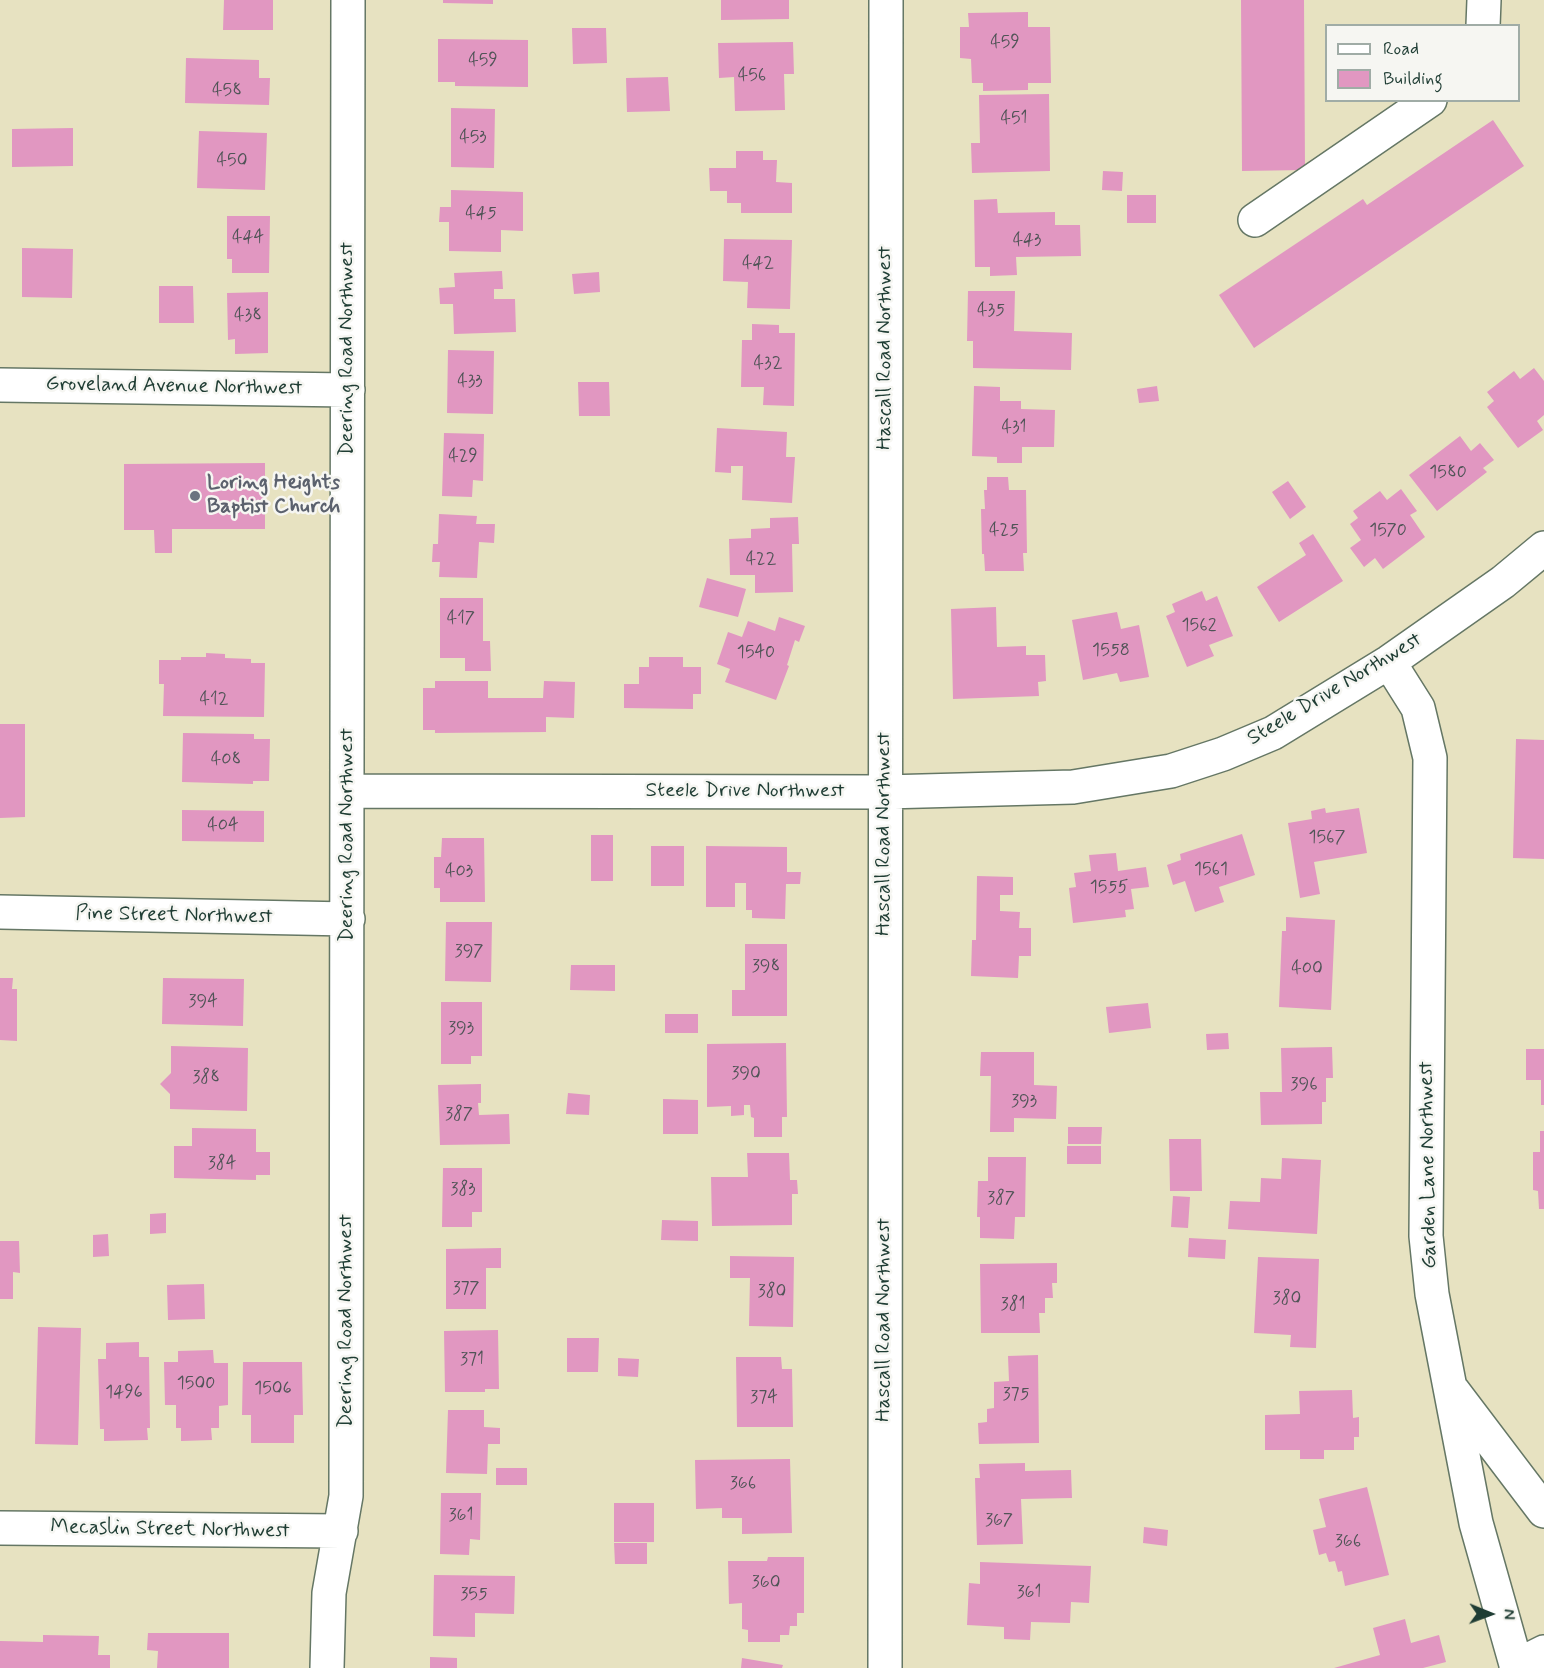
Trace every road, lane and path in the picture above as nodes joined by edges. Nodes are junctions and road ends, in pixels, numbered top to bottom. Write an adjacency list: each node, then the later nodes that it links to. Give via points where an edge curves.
1 (348, 0): 8 (street, Deering Road Northwest)
2 (886, 0): 12 (street, Hascall Road Northwest)
3 (1484, 0): 4 (street)
4 (1483, 24)
5 (1427, 102): 6 (street)
6 (1256, 220)
7 (0, 385): 8 (street, Groveland Avenue Northwest)
8 (348, 390): 11 (street, Deering Road Northwest)
9 (1544, 548): 10 (street, Steele Drive Northwest, via 1503,582)
10 (1389, 662): 12 (street, Steele Drive Northwest, via 1273,733 1172,771 1073,787); 15 (street, Garden Lane Northwest, via 1418,708 1430,758 1426,1236)
11 (348, 791): 12 (street, Steele Drive Northwest); 14 (street, Deering Road Northwest)
12 (885, 792): 21 (street, Hascall Road Northwest)
13 (0, 912): 14 (street, Pine Street Northwest)
14 (348, 919): 18 (street, Deering Road Northwest, via 346,1496)
15 (1448, 1385): 16 (street); 19 (street, Garden Lane Northwest, via 1476,1523)
16 (1544, 1511)
17 (0, 1528): 18 (street, Mecaslin Street Northwest)
18 (341, 1531): 20 (street, Deering Road Northwest, via 329,1593)
19 (1526, 1662)
20 (327, 1668)
21 (885, 1668)

